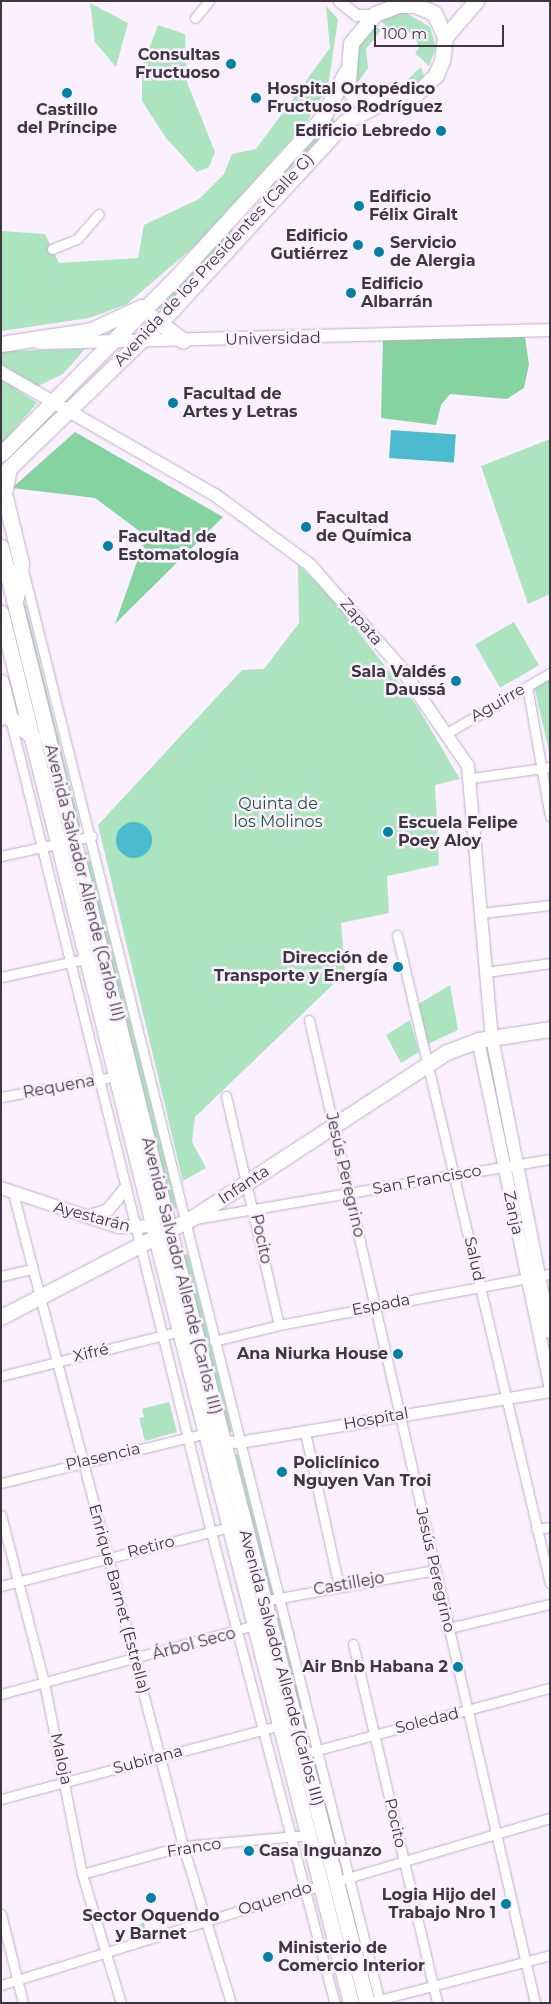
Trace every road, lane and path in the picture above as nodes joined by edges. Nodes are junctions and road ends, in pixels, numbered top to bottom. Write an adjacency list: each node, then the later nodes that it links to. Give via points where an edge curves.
1 (209, 1): 6 (street)
2 (339, 1): 5 (street, via 356,14)
3 (476, 1): 7 (main road)
4 (403, 3): 5 (main road); 7 (main road, via 429,9)
5 (374, 15): 8 (main road, via 354,36)
6 (195, 18)
7 (445, 37): 9 (main road, via 442,60 431,81 409,97)
8 (346, 72): 9 (main road, via 352,94 364,102); 11 (main road, Avenida de los Presidentes (Calle G), via 323,117)
9 (380, 103): 12 (main road, Avenida de los Presidentes (Calle G), via 345,122)
10 (98, 214): 13 (street, via 77,239)
11 (231, 215): 12 (main road); 14 (main road, Avenida de los Presidentes (Calle G))
12 (243, 228): 15 (main road, Avenida de los Presidentes (Calle G))
13 (52, 249)
14 (151, 303): 16 (main road); 20 (main road, Avenida de los Presidentes (Calle G)); 21 (main road, via 91,330)
15 (177, 305): 16 (main road, Avenida de los Presidentes (Calle G)); 19 (main road, via 174,316 178,332)
16 (159, 323): 18 (main road, Avenida de los Presidentes (Calle G)); 19 (main road)
17 (547, 332): 19 (main road, Universidad)
18 (141, 341): 19 (main road, Universidad); 20 (main road, Universidad); 24 (main road, Avenida de los Presidentes (Calle G))
19 (190, 341)
20 (113, 342): 21 (main road, Universidad); 23 (main road, Avenida de los Presidentes (Calle G))
21 (3, 344)
22 (1, 372): 23 (main road)
23 (51, 404): 24 (main road, Zapata); 25 (main road, Avenida de los Presidentes (Calle G))
24 (68, 414): 25 (main road, Avenida de los Presidentes (Calle G)); 34 (main road, Zapata, via 215,495 309,564 400,667)
25 (3, 467): 27 (main road, via 4,493)
26 (1, 547): 28 (main road, Avenida Salvador Allende (Carlos III))
27 (21, 563): 28 (main road); 39 (street, Avenida Salvador Allende (Carlos III))
28 (16, 606): 40 (main road, Avenida Salvador Allende (Carlos III))
29 (1, 613): 35 (main road, Avenida Salvador Allende (Carlos III))
30 (550, 673): 32 (street, Aguirre)
31 (1, 682): 33 (main road)
32 (527, 686): 34 (street, Aguirre); 36 (street)
33 (6, 719): 35 (main road); 41 (street, Avenida Salvador Allende (Carlos III))
34 (447, 733): 37 (main road, Zapata)
35 (33, 737): 40 (main road, Avenida Salvador Allende (Carlos III))
36 (545, 768): 37 (street); 38 (street)
37 (472, 778): 44 (main road, Zapata)
38 (550, 816)
39 (92, 836): 40 (street); 70 (street, Avenida Salvador Allende (Carlos III))
40 (68, 841): 41 (street); 46 (main road, Avenida Salvador Allende (Carlos III)); 72 (main road, Avenida Salvador Allende (Carlos III))
41 (41, 847): 42 (street); 47 (street, Avenida Salvador Allende (Carlos III))
42 (1, 856)
43 (550, 905): 44 (street)
44 (482, 913): 49 (main road, Zapata)
45 (398, 935): 54 (street, Salud)
46 (89, 958): 47 (street); 55 (main road, Avenida Salvador Allende (Carlos III))
47 (69, 962): 50 (street); 56 (street, Avenida Salvador Allende (Carlos III))
48 (550, 963): 49 (street)
49 (486, 972): 53 (main road, Zapata)
50 (1, 977)
51 (309, 1020): 59 (street, Jesús Peregrino)
52 (550, 1030): 53 (main road, Infanta)
53 (485, 1039): 54 (main road, Infanta); 61 (main road, Zanja); 62 (main road, Zanja)
54 (428, 1065): 59 (main road, Infanta); 63 (street, Salud)
55 (118, 1076): 56 (street, Requena); 72 (main road, Avenida Salvador Allende (Carlos III))
56 (98, 1080): 58 (street, Requena); 65 (street, Avenida Salvador Allende (Carlos III))
57 (226, 1096): 64 (street, Pocito)
58 (1, 1097)
59 (334, 1126): 64 (main road, Infanta); 67 (street, Jesús Peregrino)
60 (550, 1159): 61 (street, San Francisco)
61 (516, 1164): 62 (street, San Francisco); 76 (main road, Zanja)
62 (503, 1167): 63 (street, San Francisco); 76 (main road, Zanja)
63 (456, 1176): 67 (street, San Francisco); 77 (street, Salud)
64 (248, 1182): 68 (street, Pocito); 70 (main road, Infanta)
65 (125, 1189): 69 (main road, via 108,1210); 71 (street, Avenida Salvador Allende (Carlos III))
66 (7, 1190): 69 (main road, Ayestarán); 74 (street, Enrique Barnet (Estrella))
67 (350, 1193): 68 (street, San Francisco); 79 (street, Jesús Peregrino)
68 (255, 1212): 70 (street, San Francisco); 81 (street, Pocito)
69 (84, 1218): 71 (main road, Ayestarán)
70 (185, 1222): 72 (main road, Infanta); 85 (street, Avenida Salvador Allende (Carlos III))
71 (135, 1230): 72 (main road, Ayestarán); 73 (street, Avenida Salvador Allende (Carlos III))
72 (164, 1232): 73 (main road, Infanta); 82 (main road, Avenida Salvador Allende (Carlos III)); 96 (main road, Avenida Salvador Allende (Carlos III))
73 (139, 1246): 78 (main road, Infanta); 84 (street, Avenida Salvador Allende (Carlos III))
74 (32, 1269): 75 (street); 78 (street, Enrique Barnet (Estrella))
75 (1, 1276)
76 (538, 1276): 77 (street, Espada); 83 (main road, Zanja); 88 (main road, Zanja)
77 (479, 1286): 79 (street, Espada); 90 (street, Salud)
78 (40, 1298): 80 (main road, Infanta); 86 (street, Enrique Barnet (Estrella))
79 (374, 1306): 81 (street, Espada); 91 (street, Jesús Peregrino)
80 (1, 1317)
81 (279, 1325): 85 (street, Espada)
82 (180, 1331): 84 (street, Xifré); 93 (main road, Avenida Salvador Allende (Carlos III))
83 (550, 1332)
84 (162, 1336): 86 (street, Xifré); 94 (street, Avenida Salvador Allende (Carlos III))
85 (214, 1342): 95 (street, Avenida Salvador Allende (Carlos III))
86 (57, 1361): 87 (street, Xifré); 97 (street, Enrique Barnet (Estrella))
87 (1, 1376)
88 (550, 1386)
89 (550, 1391): 90 (street, Hospital)
90 (503, 1398): 91 (street, Hospital); 102 (street, Salud)
91 (400, 1414): 92 (street, Hospital); 105 (street, Jesús Peregrino)
92 (305, 1432): 95 (street, Hospital); 109 (street)
93 (206, 1433): 94 (street, Plasencia); 96 (street); 100 (main road, Avenida Salvador Allende (Carlos III))
94 (187, 1438): 97 (street, Plasencia); 103 (street, Avenida Salvador Allende (Carlos III))
95 (239, 1442): 96 (street, Hospital); 110 (street, Avenida Salvador Allende (Carlos III))
96 (222, 1443): 100 (main road, Avenida Salvador Allende (Carlos III))
97 (83, 1461): 98 (street, Plasencia); 104 (street, Enrique Barnet (Estrella))
98 (1, 1483)
99 (1, 1515): 106 (street, Maloja)
100 (236, 1525): 103 (street, Retiro); 111 (main road, Avenida Salvador Allende (Carlos III)); 114 (main road, Avenida Salvador Allende (Carlos III))
101 (550, 1527): 102 (street)
102 (536, 1529): 107 (street, Salud)
103 (211, 1532): 104 (street, Retiro); 116 (street, Avenida Salvador Allende (Carlos III))
104 (110, 1558): 106 (street, Retiro); 118 (street, Enrique Barnet (Estrella))
105 (435, 1570): 109 (street, Castillejo); 115 (street, Jesús Peregrino)
106 (17, 1582): 108 (street, Retiro); 119 (street, Maloja)
107 (550, 1583)
108 (1, 1586)
109 (339, 1586): 110 (street, Castillejo)
110 (278, 1597): 111 (street, Castillejo); 127 (street, Avenida Salvador Allende (Carlos III))
111 (263, 1600): 113 (main road, Avenida Salvador Allende (Carlos III))
112 (550, 1604): 115 (street)
113 (268, 1618): 114 (street, Árbol Seco); 123 (main road, Avenida Salvador Allende (Carlos III))
114 (255, 1628): 116 (street, Árbol Seco); 124 (main road, Avenida Salvador Allende (Carlos III))
115 (449, 1628): 122 (street, Jesús Peregrino)
116 (238, 1632): 118 (street, Árbol Seco); 125 (street, Avenida Salvador Allende (Carlos III))
117 (353, 1644): 126 (street, Pocito)
118 (135, 1660): 119 (street, Árbol Seco); 128 (street, Enrique Barnet (Estrella))
119 (44, 1682): 121 (street, Árbol Seco); 129 (street, Maloja)
120 (550, 1688): 122 (street, Soledad)
121 (1, 1694)
122 (468, 1711): 126 (street, Soledad); 133 (street, Jesús Peregrino)
123 (295, 1722): 124 (street, Subirana); 127 (main road, Avenida Salvador Allende (Carlos III))
124 (280, 1725): 125 (street, Subirana); 132 (main road, Avenida Salvador Allende (Carlos III))
125 (264, 1729): 128 (street, Subirana); 134 (street, Avenida Salvador Allende (Carlos III))
126 (375, 1734): 127 (street, Soledad); 136 (street, Pocito)
127 (310, 1752): 138 (main road, Avenida Salvador Allende (Carlos III))
128 (160, 1756): 129 (street, Subirana); 135 (street, Enrique Barnet (Estrella))
129 (66, 1783): 130 (street, Subirana); 137 (street, Maloja)
130 (1, 1800)
131 (550, 1818): 133 (street, Oquendo)
132 (309, 1835): 134 (street, Franco); 139 (main road, Avenida Salvador Allende (Carlos III))
133 (497, 1836): 136 (street, Oquendo); 144 (street, Jesús Peregrino)
134 (293, 1837): 135 (street, Franco); 139 (street, Avenida Salvador Allende (Carlos III))
135 (183, 1846): 137 (street, Franco); 141 (street, Enrique Barnet (Estrella))
136 (404, 1863): 138 (street, Oquendo); 147 (street, Pocito)
137 (82, 1874): 142 (street, Maloja)
138 (342, 1879): 139 (street, Oquendo); 148 (main road, Avenida Salvador Allende (Carlos III))
139 (314, 1887): 141 (street, Oquendo); 152 (street, Avenida Salvador Allende (Carlos III)); 153 (main road, Avenida Salvador Allende (Carlos III))
140 (1, 1914): 145 (street)
141 (205, 1922): 142 (street, Oquendo); 151 (street, Enrique Barnet (Estrella))
142 (106, 1954): 145 (street, Oquendo); 150 (street, Maloja)
143 (550, 1955): 144 (street)
144 (525, 1961): 147 (street); 155 (street, Jesús Peregrino)
145 (17, 1980): 146 (street, Oquendo); 149 (street)
146 (1, 1985)
147 (432, 1985): 148 (street); 154 (street, Pocito)
148 (375, 2002)
149 (23, 2003)
150 (121, 2003)
151 (230, 2003)
152 (335, 2003)
153 (352, 2003)
154 (437, 2003)
155 (535, 2003)

